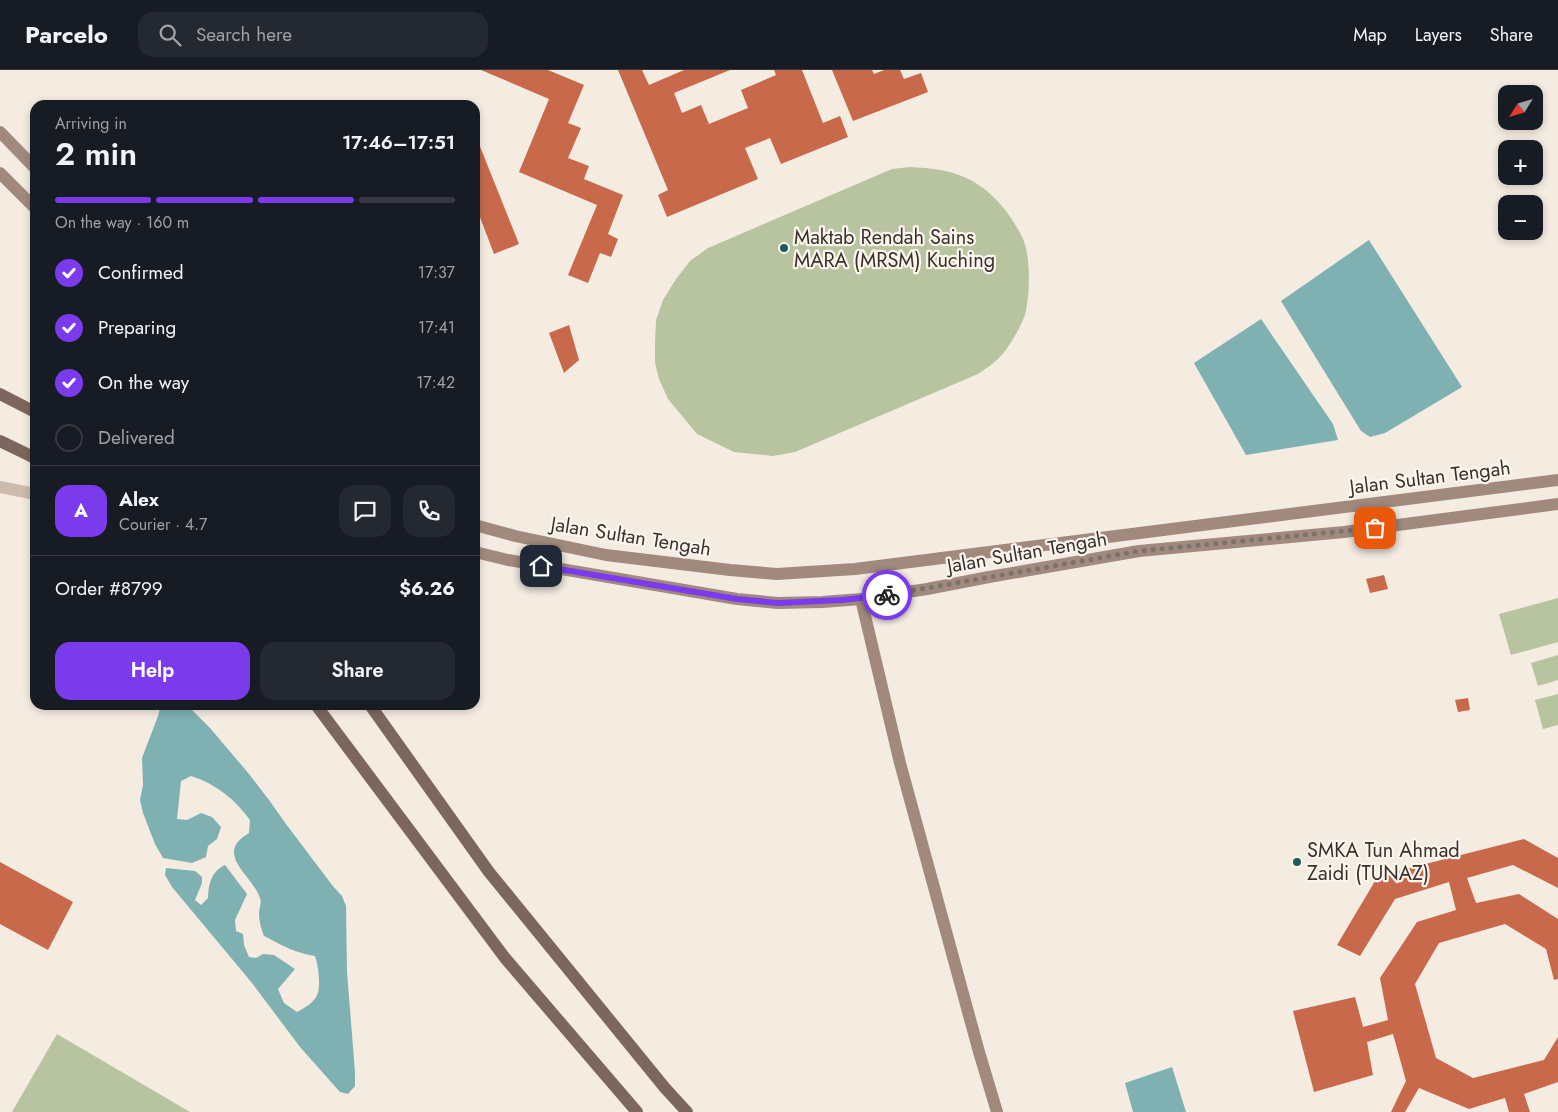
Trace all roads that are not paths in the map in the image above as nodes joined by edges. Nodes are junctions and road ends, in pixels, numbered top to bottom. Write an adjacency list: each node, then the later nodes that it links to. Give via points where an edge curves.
1 (0, 132): 2 (main road)
2 (30, 163)
3 (0, 173): 4 (main road)
4 (30, 203)
5 (0, 394): 6 (main road)
6 (30, 409)
7 (0, 441): 8 (main road)
8 (30, 456)
9 (1558, 480): 13 (main road, Jalan Sultan Tengah, via 855,569 777,574 606,555)
10 (0, 487): 11 (street)
11 (30, 493)
12 (1558, 504): 15 (main road, Jalan Sultan Tengah, via 1344,532 1139,551)
13 (480, 526)
14 (480, 553): 15 (main road, Jalan Sultan Tengah, via 737,599 778,603)
15 (862, 599): 20 (main road, via 900,763)
16 (320, 710): 18 (main road, via 505,958)
17 (374, 710): 19 (main road, via 489,872)
18 (637, 1112)
19 (687, 1112)
20 (997, 1112)

